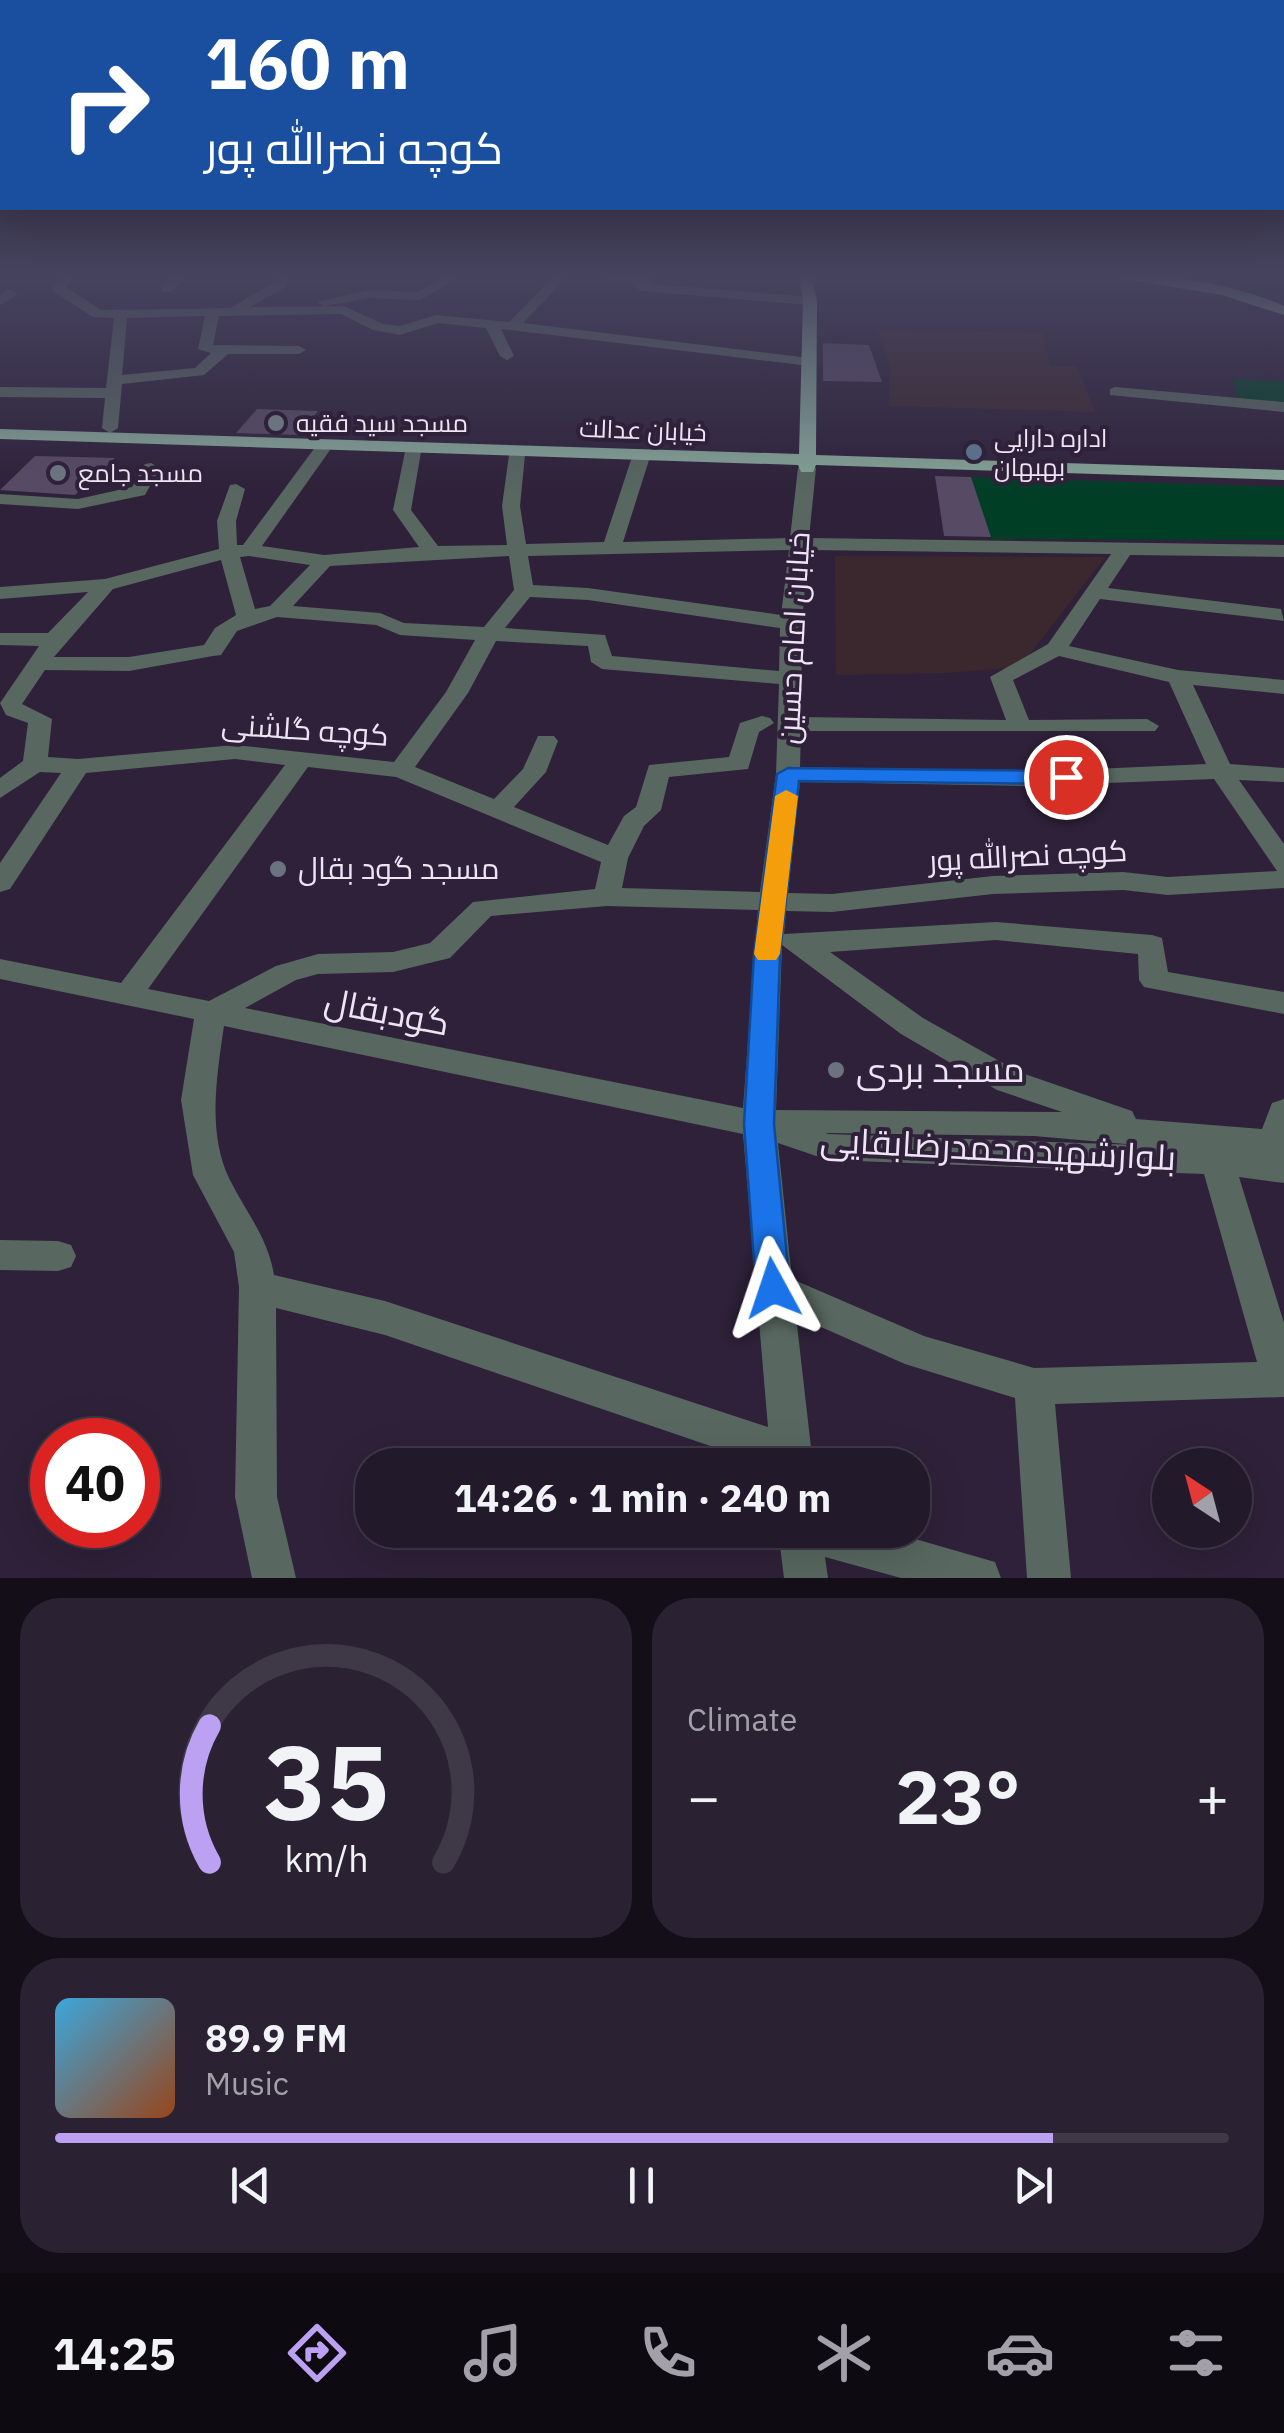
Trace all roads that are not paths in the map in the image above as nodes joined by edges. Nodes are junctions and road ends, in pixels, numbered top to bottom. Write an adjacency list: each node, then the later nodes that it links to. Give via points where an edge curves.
1 (118, 349): 10 (street)
2 (215, 349): 6 (street)
3 (503, 349): 8 (street)
4 (706, 349): 9 (street)
5 (810, 349): 9 (main road)
6 (225, 350): 7 (street); 10 (street, via 200,372)
7 (299, 350)
8 (507, 356)
9 (810, 362): 20 (main road)
10 (113, 386): 11 (street); 14 (street)
11 (0, 392)
12 (1114, 392): 13 (street)
13 (1284, 407)
14 (110, 428)
15 (0, 437): 16 (main road, خیابان عدالت); 20 (main road, خیابان عدالت)
16 (322, 450): 17 (main road, خیابان عدالت); 28 (street)
17 (413, 452): 18 (main road, خیابان عدالت); 32 (street, via 402,510)
18 (518, 456): 19 (main road, خیابان عدالت); 26 (street, via 511,506)
19 (640, 460): 20 (main road, خیابان عدالت); 29 (street)
20 (808, 464): 22 (main road, خیابان عدالت); 25 (street, خیابان امام حسین)
21 (150, 468): 24 (street, via 139,491 78,504)
22 (1284, 478)
23 (236, 489): 31 (street, via 224,515)
24 (0, 499)
25 (796, 544): 27 (street); 29 (street); 41 (street, خیابان امام حسین)
26 (518, 549): 29 (street); 32 (street); 35 (street)
27 (1124, 549): 30 (street); 36 (street)
28 (250, 550): 31 (street); 33 (street)
29 (611, 550)
30 (1284, 551)
31 (228, 552): 34 (street); 40 (street)
32 (432, 552): 33 (street)
33 (324, 561): 38 (street)
34 (106, 585): 37 (street); 44 (street)
35 (524, 591): 41 (street); 42 (street)
36 (1092, 592): 39 (street); 45 (street)
37 (0, 593)
38 (278, 612): 40 (street); 42 (street)
39 (1281, 614)
40 (246, 615): 46 (street, via 216,638 213,650 129,664)
41 (791, 623): 48 (street, خیابان امام حسین)
42 (488, 636): 48 (street, via 597,640 602,662); 57 (street)
43 (0, 639): 44 (street)
44 (54, 640): 46 (street)
45 (1056, 649): 47 (street); 52 (street, via 1001,678)
46 (36, 663): 55 (street, via 12,704 40,718)
47 (1178, 677): 49 (street); 58 (street)
48 (787, 678): 50 (street, خیابان امام حسین)
49 (1284, 687)
50 (775, 724): 52 (street); 59 (street, خیابان امام حسین); 63 (street, via 748,728 740,764 658,770 648,810 632,822)
51 (1148, 726): 52 (street)
52 (1020, 727)
53 (546, 741): 62 (street, via 534,772)
54 (301, 760): 56 (street, کوچه گلشنی, via 236,752); 57 (street, کوچه گلشنی); 71 (street)
55 (35, 764): 56 (street, کوچه گلشنی); 61 (street)
56 (78, 766): 66 (street)
57 (401, 770): 62 (street, کوچه گلشنی)
58 (1222, 770): 59 (street, via 1026,779); 60 (street); 64 (street)
59 (788, 774): 68 (street, خیابان امام حسین)
60 (1284, 774)
61 (0, 790)
62 (497, 810): 63 (street, کوچه گلشنی)
63 (614, 858): 67 (street)
64 (1284, 864)
65 (1284, 879): 68 (street, کوچه نصرالله پور, via 1168,886 993,884)
66 (0, 883)
67 (607, 897): 68 (street); 73 (street, via 483,908 440,951 286,972)
68 (774, 913): 69 (street); 74 (street, خیابان امام حسین)
69 (799, 944): 72 (street, via 996,931 1152,945 1154,980); 75 (street, via 912,1026 1008,1081)
70 (1, 971): 71 (street, گودبقال)
71 (127, 996): 73 (street, گودبقال)
72 (1284, 1002)
73 (210, 1014): 74 (street, گودبقال); 80 (street, via 197,1100 203,1136 210,1176 252,1251)
74 (759, 1124): 75 (street, بلوارشهیدمحمدرضابقایی, via 1034,1123); 77 (street, بلوارشهیدمحمدرضابقایی, via 828,1147); 81 (street, خیابان امام حسین)
75 (1153, 1131): 76 (street, بلوارشهیدمحمدرضابقایی)
76 (1282, 1142): 77 (street, بلوارشهیدمحمدرضابقایی)
77 (1217, 1161): 82 (street)
78 (0, 1255): 79 (street)
79 (58, 1256)
80 (256, 1287): 84 (street, via 384,1318); 88 (street, via 256,1497)
81 (773, 1288): 83 (street, via 919,1352); 85 (street, خیابان امام حسین)
82 (1284, 1376): 83 (street)
83 (1034, 1386): 91 (street)
84 (758, 1448)
85 (791, 1448)
86 (804, 1548): 89 (street)
87 (868, 1548): 90 (street)
88 (274, 1578)
89 (806, 1578)
90 (979, 1578)
91 (1049, 1578)

